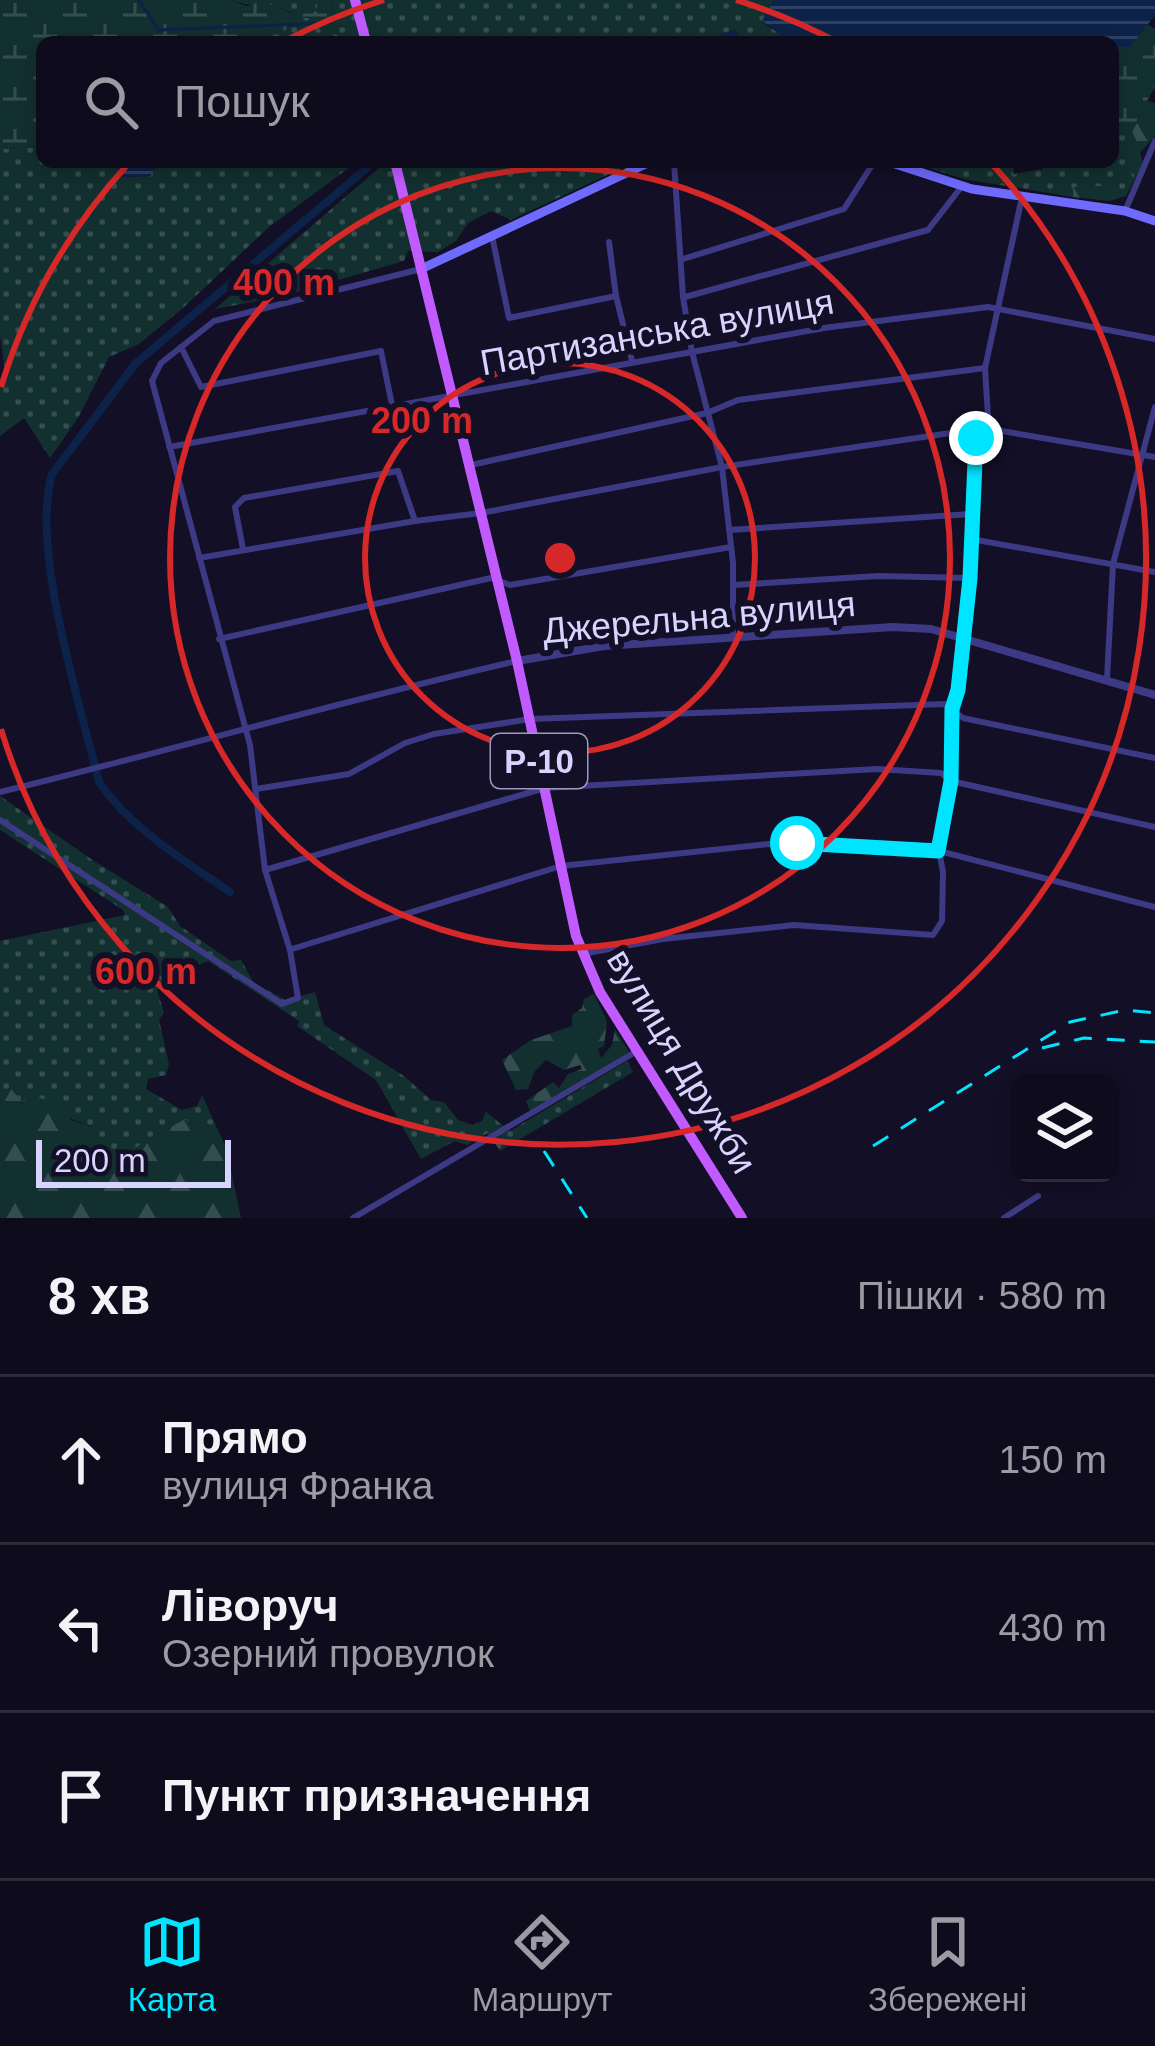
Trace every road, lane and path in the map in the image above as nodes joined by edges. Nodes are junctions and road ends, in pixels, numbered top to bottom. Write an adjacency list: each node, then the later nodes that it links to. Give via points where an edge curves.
1 (356, 0): 2 (main road)
2 (365, 36)
3 (1155, 141): 11 (street)
4 (396, 168): 16 (main road, вулиця Дружби / Р-10)
5 (637, 168): 13 (main road)
6 (674, 168): 15 (street)
7 (870, 168): 15 (street, via 844,209)
8 (907, 168): 9 (main road)
9 (962, 186): 10 (main road); 18 (street, via 928,230)
10 (1022, 197): 11 (main road); 19 (street)
11 (1125, 211): 12 (main road)
12 (1155, 221)
13 (492, 236): 16 (main road); 17 (street, via 509,317)
14 (608, 242): 17 (street)
15 (681, 260): 18 (street)
16 (421, 269): 21 (street, via 214,321); 25 (main road, вулиця Дружби / Р-10)
17 (616, 296): 23 (street)
18 (683, 297): 22 (street)
19 (996, 307): 20 (street, Партизанська вулиця); 22 (street, Партизанська вулиця); 24 (street)
20 (1155, 339)
21 (181, 347): 26 (street, via 201,387 381,352); 30 (street, via 152,381)
22 (692, 352): 23 (street, Партизанська вулиця); 28 (street)
23 (632, 363): 25 (street, Партизанська вулиця)
24 (985, 368): 28 (street, via 738,400); 29 (street)
25 (452, 397): 26 (street, Партизанська вулиця); 33 (main road, вулиця Дружби / Р-10)
26 (392, 405): 30 (street, Партизанська вулиця)
27 (1155, 407): 31 (street)
28 (707, 413): 33 (street); 34 (street)
29 (984, 428): 31 (street); 34 (street); 36 (street, via 976,438)
30 (169, 447): 42 (street)
31 (1140, 453): 32 (street); 43 (street)
32 (1155, 457)
33 (469, 466): 35 (main road, вулиця Дружби / Р-10)
34 (722, 467): 35 (street); 38 (street)
35 (481, 514): 37 (street); 46 (main road, вулиця Дружби / Р-10)
36 (971, 514): 38 (street); 39 (street)
37 (415, 520): 41 (street); 41 (street, via 400,474 244,497 236,507)
38 (729, 530): 40 (street)
39 (971, 539): 43 (street); 45 (street)
40 (731, 547): 46 (street, via 510,585); 47 (street)
41 (243, 549): 42 (street)
42 (199, 558): 50 (street)
43 (1114, 564): 44 (street); 52 (street)
44 (1155, 572)
45 (970, 578): 47 (street); 49 (street)
46 (496, 580): 50 (street); 51 (main road, вулиця Дружби / Р-10)
47 (734, 585): 48 (street)
48 (733, 637): 49 (street, Джерельна вулиця, via 893,627); 51 (street, Джерельна вулиця)
49 (964, 637): 52 (street, Джерельна вулиця); 54 (street)
50 (219, 639): 56 (street)
51 (517, 661): 55 (main road, вулиця Дружби / Р-10); 56 (street, Джерельна вулиця, via 342,700)
52 (1107, 680): 53 (street, Джерельна вулиця)
53 (1155, 695)
54 (952, 709): 55 (street); 57 (street, via 963,718); 58 (street)
55 (530, 719): 59 (main road, вулиця Дружби / Р-10); 60 (street, via 434,734 349,774)
56 (246, 731): 60 (street); 61 (street, Джерельна вулиця)
57 (1155, 758)
58 (951, 781): 59 (street, via 941,773 877,769); 63 (street); 64 (street)
59 (544, 788): 65 (main road, вулиця Дружби / Р-10); 66 (street)
60 (256, 789): 66 (street)
61 (0, 792)
62 (0, 820): 68 (street, via 282,1004 298,998)
63 (1155, 827)
64 (938, 851): 65 (street, via 768,844); 67 (street); 69 (street, via 943,921 933,935 794,926)
65 (561, 866): 68 (street); 69 (main road, вулиця Дружби / Р-10)
66 (265, 870): 68 (street)
67 (1155, 907)
68 (290, 950)
69 (582, 954): 70 (main road, вулиця Дружби / Р-10)
70 (637, 1052): 72 (street); 73 (main road, вулиця Дружби / Р-10)
71 (1038, 1196): 74 (street)
72 (353, 1218)
73 (742, 1218)
74 (1004, 1218)

